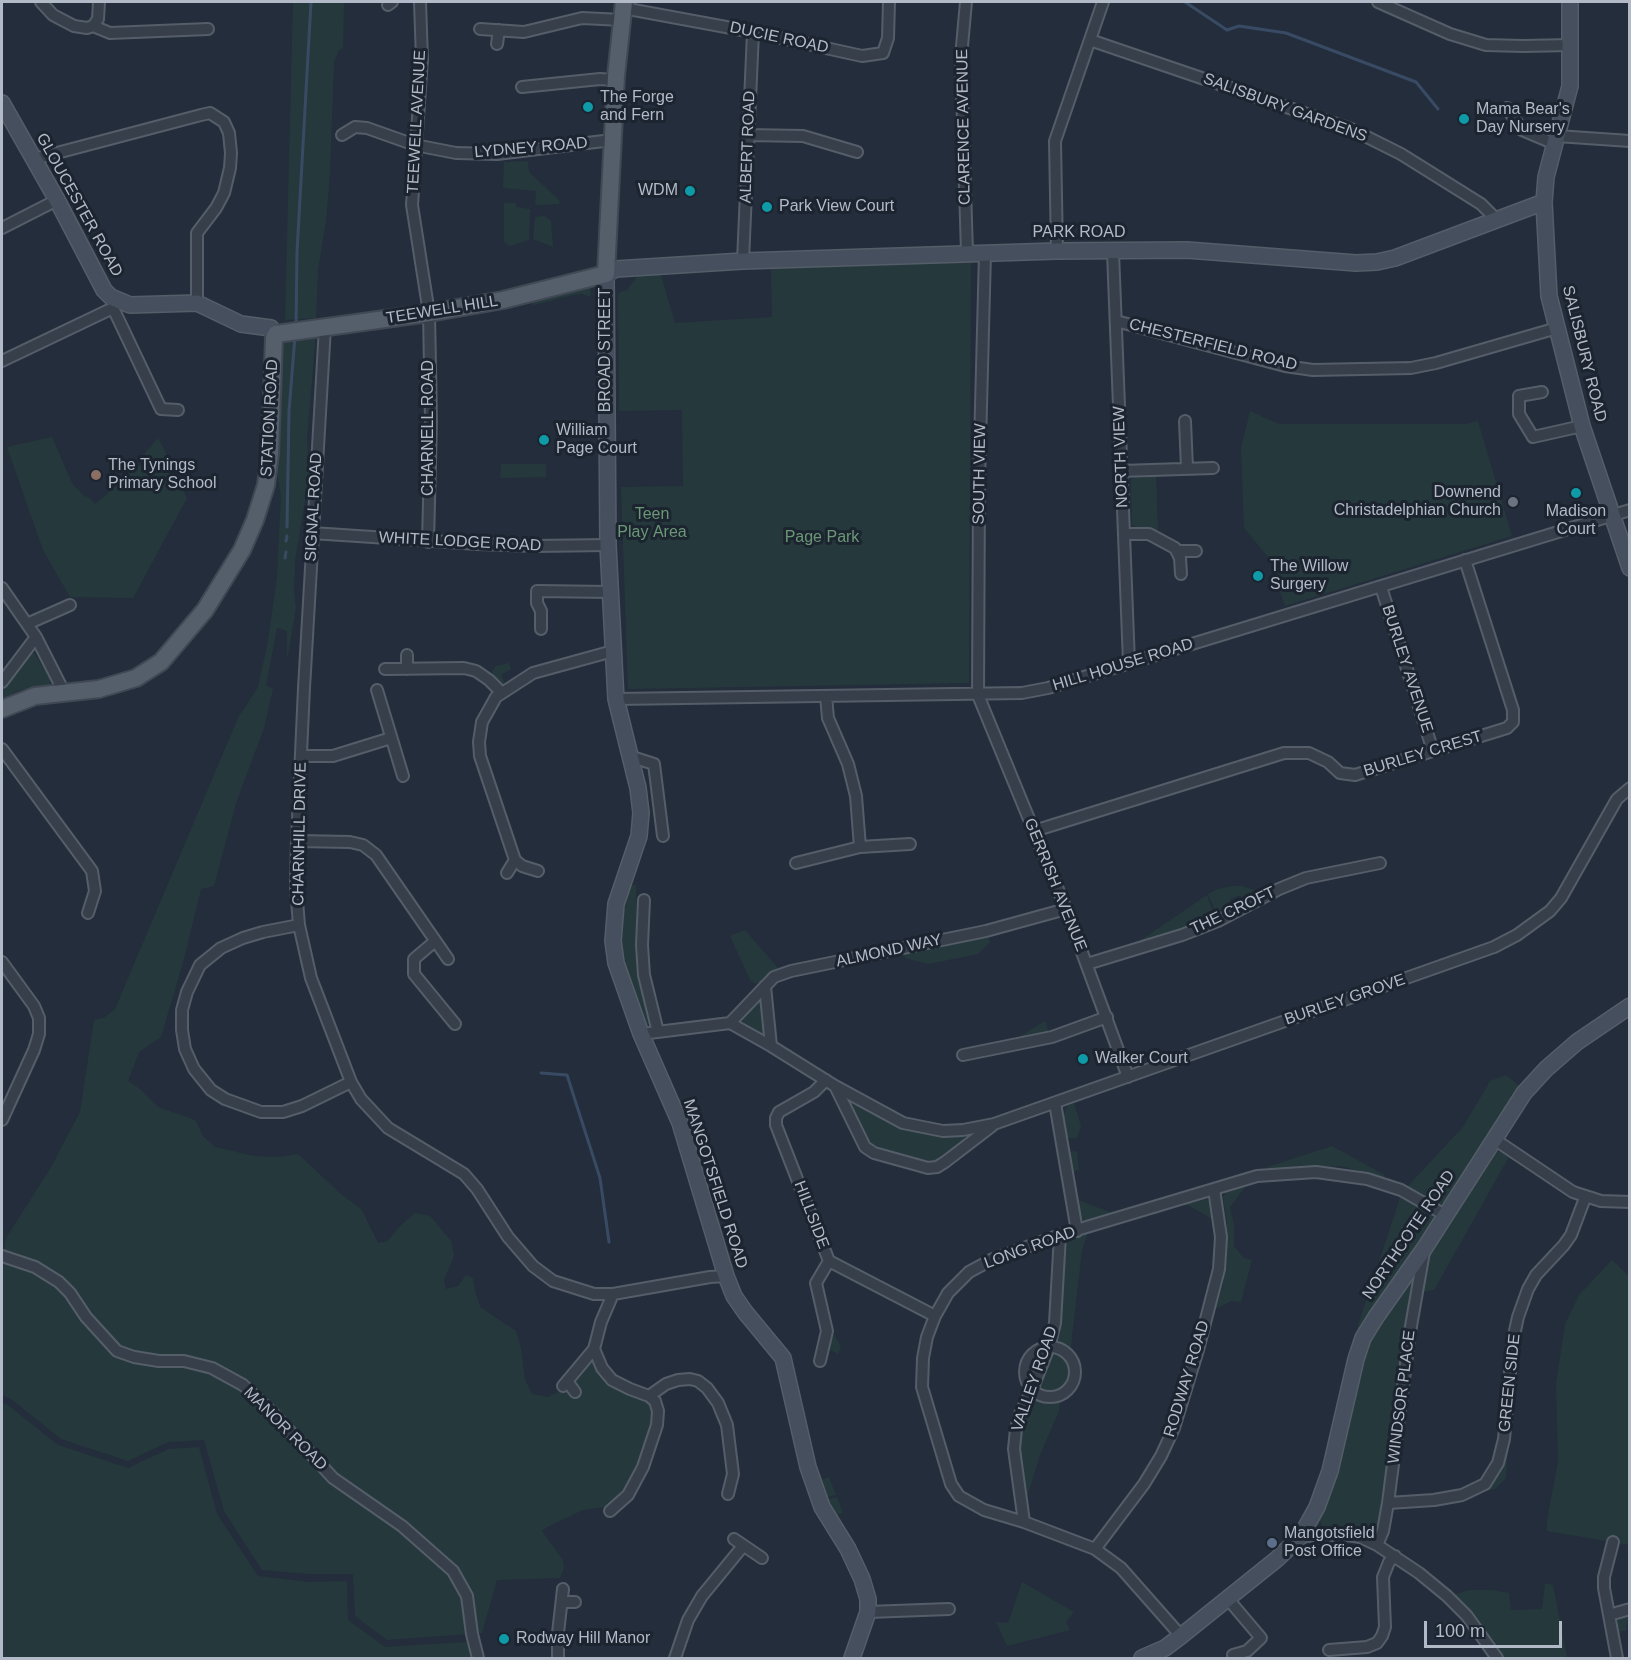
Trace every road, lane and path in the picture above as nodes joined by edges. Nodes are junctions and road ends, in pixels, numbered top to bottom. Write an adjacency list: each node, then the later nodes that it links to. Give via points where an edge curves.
1 (41, 2): 10 (street, via 53,15 74,26)
2 (99, 2): 10 (street, via 98,19)
3 (420, 2): 27 (street, TEEWELL AVENUE, via 422,59)
4 (889, 2): 14 (street, DUCIE ROAD, via 888,38 883,53 862,56)
5 (966, 2): 36 (street, CLARENCE AVENUE, via 961,57)
6 (1104, 2): 15 (street)
7 (1377, 2): 17 (street, via 1486,45)
8 (1570, 2): 17 (street, SALISBURY ROAD)
9 (623, 10): 13 (street, DUCIE ROAD, via 524,32); 14 (street, DUCIE ROAD); 18 (main road, BROAD STREET)
10 (93, 26): 11 (street, via 110,33)
11 (208, 29)
12 (480, 29): 13 (street, DUCIE ROAD)
13 (499, 30): 16 (street)
14 (753, 32): 23 (street, ALBERT ROAD)
15 (1090, 40): 32 (street, SALISBURY GARDENS, via 1351,129 1401,154 1481,204); 34 (street, via 1055,141)
16 (497, 44)
17 (1570, 45): 25 (street, SALISBURY ROAD, via 1570,86)
18 (616, 80): 19 (street); 24 (main road, BROAD STREET)
19 (522, 87)
20 (2, 104): 29 (street, GLOUCESTER ROAD)
21 (1507, 108): 25 (street, via 1522,130)
22 (342, 135): 27 (street, LYDNEY ROAD, via 355,127 367,128)
23 (748, 135): 28 (street, via 803,136); 38 (street, ALBERT ROAD)
24 (612, 140): 27 (street, LYDNEY ROAD, via 497,154 456,153); 39 (main road, BROAD STREET)
25 (1556, 140): 26 (street); 31 (street, SALISBURY ROAD)
26 (1629, 141)
27 (415, 145): 42 (street, TEEWELL AVENUE, via 412,205)
28 (857, 152)
29 (34, 159): 30 (street, GLOUCESTER ROAD); 40 (street, via 210,113 224,122 229,133 230,168 220,201 197,233)
30 (57, 200): 33 (street); 41 (street, GLOUCESTER ROAD, via 104,290)
31 (1544, 202): 32 (street, PARK ROAD); 45 (street, SALISBURY ROAD, via 1549,289)
32 (1498, 220): 35 (street, PARK ROAD, via 1377,262 1187,250)
33 (2, 228)
34 (1057, 251): 35 (street, PARK ROAD); 37 (street, PARK ROAD)
35 (1113, 252): 43 (street, NORTH VIEW)
36 (967, 253): 37 (street, PARK ROAD); 38 (street, PARK ROAD)
37 (985, 253): 83 (street, SOUTH VIEW)
38 (743, 261): 39 (street, PARK ROAD, via 616,268)
39 (606, 274): 42 (main road, TEEWELL HILL); 60 (street, BROAD STREET)
40 (197, 303): 41 (street, GLOUCESTER ROAD); 46 (street, GLOUCESTER ROAD, via 241,324)
41 (116, 304): 47 (street); 49 (street, via 161,409)
42 (429, 313): 44 (main road, TEEWELL HILL); 59 (street, CHARNELL ROAD)
43 (1116, 321): 45 (street, CHESTERFIELD ROAD, via 1313,370 1411,368); 54 (street, NORTH VIEW)
44 (320, 327): 46 (main road, TEEWELL HILL); 57 (street, SIGNAL ROAD)
45 (1557, 328): 51 (street, SALISBURY ROAD)
46 (281, 333): 81 (main road, STATION ROAD, via 274,338 266,484 255,520 227,576 205,610 161,662 136,678 99,689)
47 (2, 361)
48 (1542, 392): 51 (street, via 1519,396 1519,414 1533,437)
49 (178, 410)
50 (1185, 421): 52 (street)
51 (1582, 426): 56 (street, SALISBURY ROAD)
52 (1186, 468): 53 (street); 54 (street)
53 (1213, 468)
54 (1121, 471): 58 (street, NORTH VIEW)
55 (1629, 510): 56 (street, HILL HOUSE ROAD)
56 (1611, 515): 63 (street, HILL HOUSE ROAD); 64 (street, SALISBURY ROAD)
57 (312, 533): 59 (street, WHITE LODGE ROAD); 79 (street, SIGNAL ROAD)
58 (1124, 534): 61 (street, via 1149,534); 75 (street, NORTH VIEW)
59 (428, 542): 60 (street, WHITE LODGE ROAD)
60 (608, 545): 67 (street, BROAD STREET)
61 (1177, 551): 62 (street); 65 (street)
62 (1196, 551)
63 (1465, 560): 66 (street, HILL HOUSE ROAD); 89 (street, BURLEY CREST, via 1513,710 1513,722 1507,728)
64 (1629, 568)
65 (1181, 574)
66 (1381, 586): 75 (street, HILL HOUSE ROAD); 89 (street, BURLEY AVENUE)
67 (610, 592): 71 (street, via 537,591); 73 (street, BROAD STREET)
68 (3, 594): 70 (street)
69 (70, 605): 70 (street)
70 (27, 624): 72 (street)
71 (541, 629)
72 (36, 637): 78 (street); 81 (street)
73 (613, 651): 82 (street, via 534,673); 85 (street, BROAD STREET)
74 (406, 655): 77 (street)
75 (1129, 663): 83 (street, HILL HOUSE ROAD, via 1048,688)
76 (385, 669): 77 (street)
77 (407, 669): 82 (street, via 476,671)
78 (2, 682)
79 (304, 688): 90 (street, CHARNHILL DRIVE)
80 (377, 690): 87 (street)
81 (64, 692): 86 (main road, STATION ROAD, via 35,696)
82 (502, 693): 99 (street, via 490,705 482,722 480,756)
83 (978, 695): 84 (street, HILL HOUSE ROAD); 94 (street, GERRISH AVENUE)
84 (826, 696): 85 (street, HILL HOUSE ROAD); 98 (street, via 828,718 848,764 856,796)
85 (616, 699): 91 (street, MANGOTSFIELD ROAD)
86 (2, 709)
87 (391, 738): 90 (street, via 333,756); 92 (street)
88 (2, 749): 106 (street, via 92,871 94,891)
89 (1433, 751): 94 (street, BURLEY CREST, via 1355,775 1340,773 1308,753 1284,753)
90 (301, 756): 96 (street, CHARNHILL DRIVE)
91 (629, 756): 95 (street, via 654,764); 118 (street, MANGOTSFIELD ROAD, via 641,813 639,836 617,900 613,941 616,963)
92 (403, 776)
93 (1629, 788): 121 (street, BURLEY GROVE, via 1617,799 1561,898 1517,935 1494,947)
94 (1034, 831): 105 (street, GERRISH AVENUE)
95 (663, 836)
96 (297, 841): 107 (street, CHARNHILL DRIVE); 108 (street, via 363,844 376,855)
97 (910, 844): 98 (street)
98 (860, 847): 101 (street)
99 (515, 860): 102 (street); 103 (street)
100 (1380, 862): 111 (street, THE CROFT, via 1306,878 1218,921)
101 (796, 863)
102 (538, 871)
103 (507, 873)
104 (644, 900): 117 (street, via 644,975)
105 (1066, 909): 111 (street, GERRISH AVENUE); 112 (street, ALMOND WAY, via 986,931 791,970)
106 (88, 913)
107 (299, 925): 122 (street, CHARNHILL DRIVE, via 311,978); 122 (street, via 243,938 221,948 200,965 182,1010 185,1049 194,1069 211,1090 261,1112 283,1112 302,1106)
108 (434, 942): 109 (street); 116 (street, via 414,959 414,974)
109 (448, 959)
110 (2, 962): 125 (street, via 39,1018 34,1050)
111 (1087, 964): 114 (street, GERRISH AVENUE)
112 (765, 986): 115 (street, ALMOND WAY); 119 (street)
113 (1629, 1006): 127 (street, NORTHCOTE ROAD, via 1546,1070 1524,1093)
114 (1107, 1017): 120 (street, via 1052,1037); 121 (street, GERRISH AVENUE)
115 (730, 1023): 117 (street); 119 (street, BURLEY GROVE)
116 (455, 1024)
117 (658, 1032): 118 (street)
118 (641, 1034): 137 (street, MANGOTSFIELD ROAD, via 680,1123)
119 (771, 1046): 123 (street, BURLEY GROVE)
120 (963, 1056)
121 (1128, 1077): 124 (street, BURLEY GROVE)
122 (351, 1082): 138 (street, CHARNHILL DRIVE, via 388,1128 464,1174 533,1266 553,1281 570,1287)
123 (830, 1083): 126 (street, BURLEY GROVE, via 903,1123 922,1128 944,1131); 126 (street, BURLEY GROVE, via 865,1147 928,1168 945,1162); 136 (street, HILLSIDE, via 779,1112 776,1118)
124 (1055, 1103): 126 (street, BURLEY GROVE); 132 (street)
125 (2, 1120)
126 (994, 1124)
127 (1494, 1139): 129 (street, via 1555,1182); 131 (street, NORTHCOTE ROAD)
128 (1214, 1189): 131 (street, LONG ROAD, via 1257,1176 1316,1172 1401,1190); 132 (street, LONG ROAD); 155 (street, RODWAY ROAD, via 1221,1237 1219,1269 1174,1428 1144,1484)
129 (1586, 1198): 130 (street); 147 (street, GREEN SIDE, via 1564,1245 1532,1282 1518,1317 1504,1439 1498,1463 1485,1484 1462,1495)
130 (1629, 1202)
131 (1445, 1215): 134 (street, NORTHCOTE ROAD)
132 (1077, 1231): 133 (street, LONG ROAD)
133 (1060, 1235): 139 (street, LONG ROAD, via 993,1259 969,1272 948,1293); 140 (street, VALLEY ROAD, via 1057,1303)
134 (1424, 1249): 147 (street, WINDSOR PLACE); 150 (street, NORTHCOTE ROAD, via 1363,1338 1330,1471)
135 (2, 1256): 170 (street, MANOR ROAD, via 34,1267 59,1282 117,1351 159,1361 194,1363 243,1385 333,1478 402,1526 453,1571 467,1596)
136 (829, 1261): 139 (street, HILLSIDE); 142 (street, via 816,1283 827,1331)
137 (726, 1276): 138 (street, CHARNHILL DRIVE); 164 (street, MANGOTSFIELD ROAD, via 745,1312 783,1358 808,1467 822,1508 862,1579)
138 (613, 1294): 141 (street)
139 (935, 1316): 149 (street, LONG ROAD, via 923,1358 922,1387 951,1484 971,1504)
140 (1049, 1347): 143 (street, VALLEY ROAD); 143 (street, via 1071,1359 1074,1379 1069,1388 1054,1397 1044,1397)
141 (594, 1349): 144 (street, via 565,1384); 145 (street, via 612,1380)
142 (820, 1361)
143 (1032, 1390): 149 (street, VALLEY ROAD, via 1020,1414 1014,1449)
144 (574, 1392)
145 (649, 1396): 146 (street, via 678,1380 699,1381 707,1388 727,1425 733,1474); 148 (street, via 658,1411 657,1425 643,1467 628,1495 617,1497)
146 (728, 1494)
147 (1388, 1503): 153 (street, WINDSOR PLACE)
148 (610, 1511)
149 (1024, 1522): 155 (street, LONG ROAD)
150 (1301, 1536): 153 (street, via 1347,1535); 159 (street, NORTHCOTE ROAD)
151 (734, 1539): 154 (street)
152 (1613, 1542): 165 (street, via 1604,1577)
153 (1377, 1545): 156 (street)
154 (743, 1546): 157 (street); 172 (street, via 688,1620)
155 (1095, 1549): 166 (street, LONG ROAD, via 1121,1568)
156 (1395, 1556): 167 (street, via 1383,1577 1382,1636 1367,1647); 174 (street, via 1467,1616)
157 (762, 1558)
158 (563, 1589): 160 (street)
159 (1228, 1599): 166 (street, NORTHCOTE ROAD); 168 (street, via 1261,1638 1248,1651)
160 (562, 1602): 161 (street); 171 (street)
161 (575, 1602)
162 (949, 1608): 164 (street)
163 (1629, 1609): 165 (street)
164 (868, 1612): 173 (street, MANGOTSFIELD ROAD)
165 (1609, 1615): 175 (street)
166 (1181, 1636): 169 (street, NORTHCOTE ROAD)
167 (1329, 1650)
168 (1233, 1655)
169 (1149, 1657)
170 (478, 1659)
171 (558, 1659)
172 (675, 1659)
173 (852, 1659)
174 (1497, 1659)
175 (1617, 1659)

